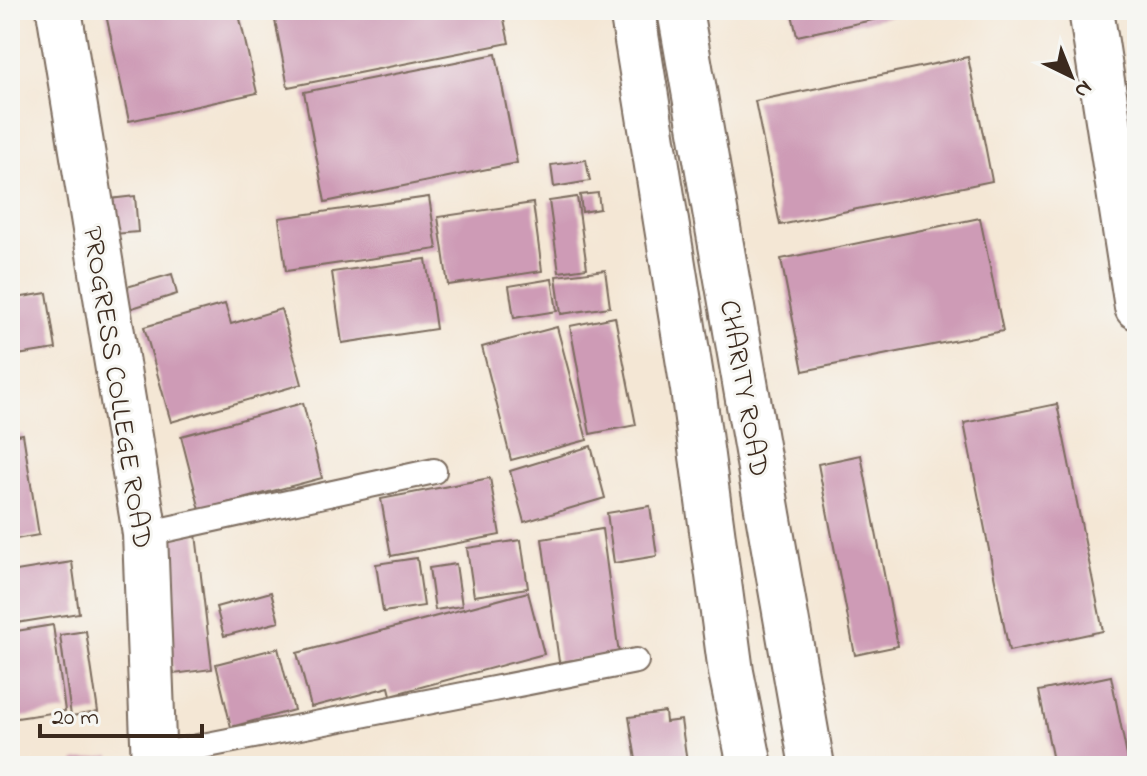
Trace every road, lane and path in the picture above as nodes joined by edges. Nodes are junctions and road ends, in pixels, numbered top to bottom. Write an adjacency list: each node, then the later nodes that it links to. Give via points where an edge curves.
1 (59, 10): 7 (street, PROGRESS COLLEGE ROAD)
2 (632, 10): 10 (street, CHARITY ROAD, via 693,389 731,672)
3 (680, 10): 11 (street, CHARITY ROAD)
4 (1091, 10): 5 (street)
5 (1137, 307)
6 (434, 471): 7 (lane)
7 (145, 534): 9 (street, PROGRESS COLLEGE ROAD)
8 (636, 661): 9 (lane)
9 (153, 761)
10 (750, 766)
11 (812, 766)

